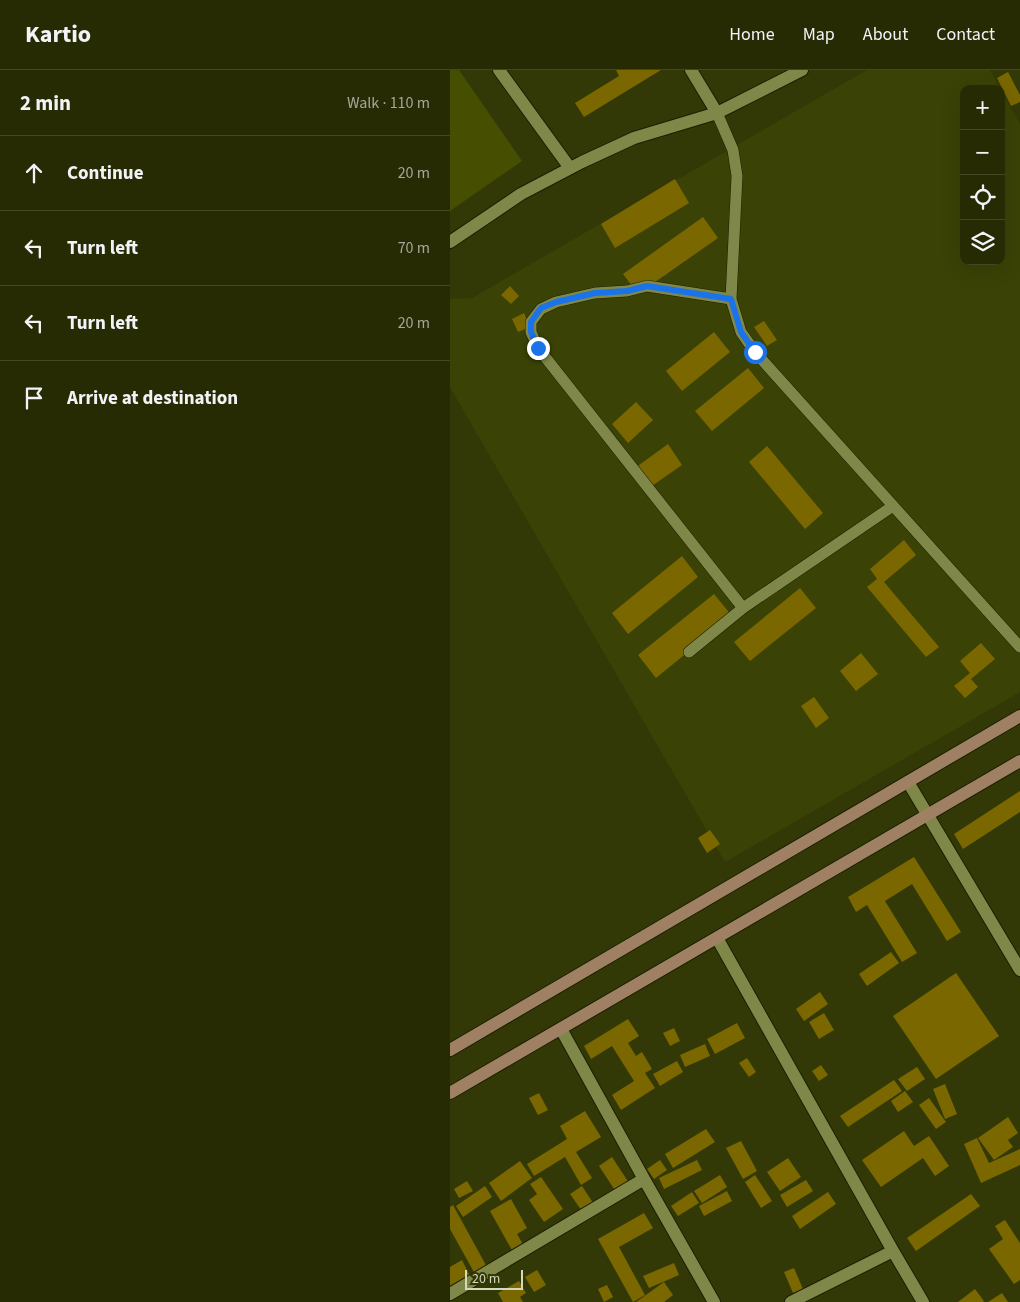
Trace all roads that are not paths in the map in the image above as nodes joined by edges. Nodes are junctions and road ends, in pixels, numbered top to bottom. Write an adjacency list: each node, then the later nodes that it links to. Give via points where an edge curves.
1 (499, 70): 5 (street)
2 (691, 70): 4 (street)
3 (802, 70): 4 (street)
4 (717, 113): 5 (street, via 634,138); 7 (lane, via 733,150 736,176)
5 (570, 168): 6 (street, via 521,194)
6 (450, 242)
7 (731, 299): 8 (lane, via 741,332 755,352); 9 (lane, via 647,286 595,293 541,308 531,322 531,332 538,348)
8 (893, 506): 9 (lane); 10 (lane)
9 (743, 608): 11 (lane)
10 (1020, 647)
11 (689, 652)
12 (1020, 716): 14 (street)
13 (1020, 762): 15 (street)
14 (908, 782): 15 (street); 19 (street)
15 (928, 815): 16 (street); 17 (street)
16 (718, 938): 18 (street); 22 (street)
17 (1020, 970)
18 (561, 1029): 20 (street); 21 (street)
19 (450, 1050)
20 (450, 1094)
21 (644, 1179): 23 (street); 24 (street)
22 (893, 1251): 25 (street); 26 (street)
23 (450, 1294)
24 (714, 1302)
25 (792, 1302)
26 (924, 1302)

